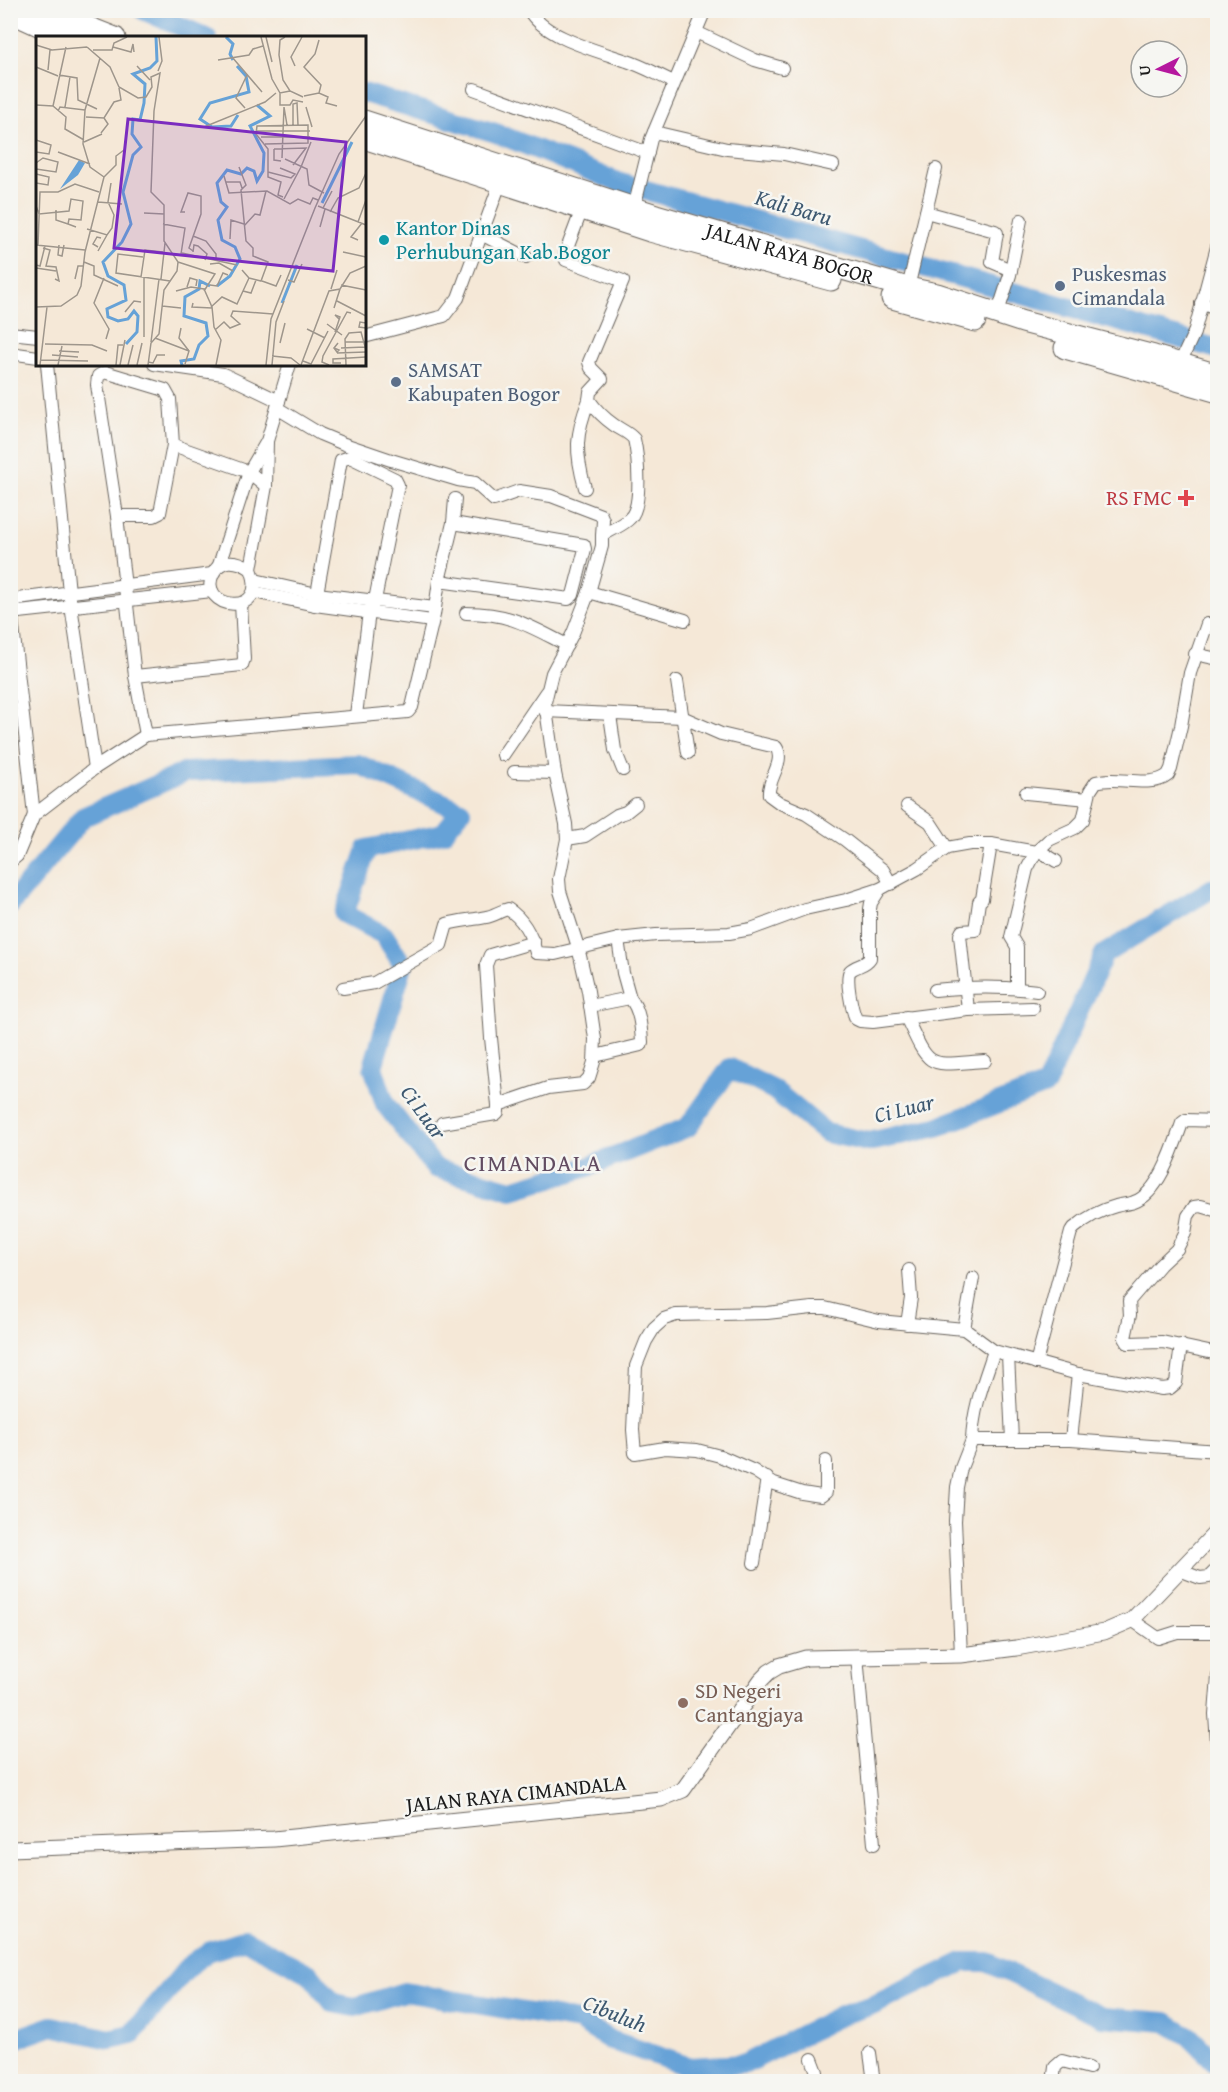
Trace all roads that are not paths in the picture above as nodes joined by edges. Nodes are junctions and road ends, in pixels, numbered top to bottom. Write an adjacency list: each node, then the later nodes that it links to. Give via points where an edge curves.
1 (44, 10): 7 (highway)
2 (529, 10): 9 (street, via 538,22 573,43 628,61)
3 (705, 10): 5 (street)
4 (10, 12): 6 (highway)
5 (696, 32): 8 (street, via 755,60); 9 (street)
6 (63, 36)
7 (110, 36)
8 (782, 68)
9 (674, 82): 12 (street)
10 (474, 89): 14 (street)
11 (366, 122): 17 (highway, JALAN RAYA BOGOR)
12 (654, 132): 14 (street); 15 (street)
13 (366, 139): 17 (highway, JALAN RAYA BOGOR)
14 (648, 153): 18 (street)
15 (833, 165)
16 (936, 169): 20 (street)
17 (504, 175): 18 (highway, JALAN RAYA BOGOR); 19 (highway, JALAN RAYA BOGOR); 22 (street)
18 (635, 203): 26 (highway, JALAN RAYA BOGOR)
19 (582, 209): 40 (highway, JALAN RAYA BOGOR); 41 (street, via 564,254 566,260 623,281 590,362 603,379 590,392)
20 (926, 213): 25 (street, via 995,231 992,262); 26 (street)
21 (1021, 220): 25 (street)
22 (481, 234): 24 (street); 32 (street, via 458,298 444,316)
23 (1218, 243): 27 (street)
24 (526, 257)
25 (1010, 274): 28 (street)
26 (908, 284): 28 (highway, JALAN RAYA BOGOR)
27 (1201, 303): 29 (street); 35 (street, via 1194,333)
28 (1000, 308): 35 (highway, JALAN RAYA BOGOR)
29 (1218, 310)
30 (10, 333): 31 (street)
31 (36, 336)
32 (366, 336)
33 (10, 353): 34 (street)
34 (36, 357)
35 (1181, 361): 39 (highway, JALAN RAYA BOGOR)
36 (47, 366): 56 (street)
37 (168, 366): 42 (street, via 223,374)
38 (289, 366): 42 (street)
39 (1218, 375)
40 (1218, 392)
41 (589, 400): 47 (street, via 579,429 577,458); 51 (street, via 615,426 630,434 636,448 635,511 631,518)
42 (278, 405): 43 (street); 51 (street, via 320,434 391,460 475,483 494,500 519,491 551,496 601,515)
43 (267, 441): 45 (street); 46 (street)
44 (172, 445): 45 (street); 49 (street, via 160,513); 49 (street, via 170,399 165,390 105,372 100,374 96,380)
45 (249, 472): 46 (street); 52 (street)
46 (266, 486): 53 (street)
47 (585, 488)
48 (455, 499): 50 (street)
49 (117, 516): 58 (street)
50 (453, 523): 54 (street); 54 (street, via 584,544 585,549 573,596 568,599)
51 (602, 536): 57 (street)
52 (216, 570): 53 (street, via 230,561 242,562); 55 (street); 58 (street)
53 (253, 580): 59 (street); 62 (street, via 249,599)
54 (439, 581): 67 (street)
55 (212, 591): 58 (street); 62 (street, via 229,605)
56 (69, 592): 58 (street); 60 (street); 63 (street)
57 (589, 592): 68 (street); 70 (street)
58 (125, 593): 63 (street); 73 (street)
59 (316, 599): 61 (street); 61 (street, via 341,460 347,457 397,483); 64 (street)
60 (10, 600): 65 (street)
61 (375, 600): 64 (street); 67 (street)
62 (241, 604): 73 (street, via 242,665)
63 (71, 606): 65 (street); 83 (street)
64 (369, 612): 67 (street); 77 (street)
65 (11, 613): 91 (street)
66 (466, 613): 70 (street, via 520,621)
67 (434, 614): 77 (street, via 412,707 400,713)
68 (686, 621)
69 (1218, 625): 71 (street, via 1207,624)
70 (567, 645): 75 (street)
71 (1195, 654): 72 (street); 88 (street, via 1168,775 1155,781 1102,780 1092,786)
72 (1218, 659)
73 (135, 676): 80 (street)
74 (677, 681): 79 (street)
75 (548, 688): 76 (street); 82 (street)
76 (546, 711): 78 (street); 86 (street)
77 (356, 715): 80 (street)
78 (610, 715): 79 (street); 84 (street, via 615,750)
79 (682, 717): 81 (street); 98 (street, via 721,734 776,747 778,763 769,795 846,840 883,870)
80 (146, 735): 83 (street)
81 (688, 753)
82 (503, 755)
83 (95, 768): 91 (street)
84 (623, 770)
85 (514, 772): 86 (street)
86 (555, 773): 92 (street)
87 (1026, 793): 88 (street)
88 (1088, 799): 95 (street, via 1083,820)
89 (636, 804): 92 (street, via 585,836)
90 (907, 806): 94 (street, via 930,822)
91 (34, 814): 97 (street, via 17,856)
92 (567, 838): 101 (street, via 560,891)
93 (990, 844): 94 (street); 95 (street); 102 (street, via 975,930 960,934)
94 (947, 848): 98 (street)
95 (1037, 851): 96 (street); 104 (street, via 1027,869 1011,937 1017,947)
96 (1056, 861)
97 (10, 862)
98 (886, 886): 99 (street, via 751,929); 111 (street, via 871,903 870,958 847,978 854,1015 860,1021)
99 (618, 939): 101 (street); 107 (street)
100 (534, 942): 101 (street, via 537,954); 103 (street, via 508,909 458,921 447,924 441,945 369,985); 114 (street, via 490,955 486,965)
101 (579, 947): 108 (street)
102 (966, 987): 104 (street); 105 (street); 110 (street)
103 (343, 988)
104 (1017, 988): 106 (street)
105 (934, 990)
106 (1036, 991)
107 (630, 998): 108 (street); 112 (street, via 638,1012 642,1044)
108 (590, 1006): 112 (street)
109 (1033, 1008): 110 (street)
110 (968, 1010): 111 (street)
111 (906, 1017): 113 (street, via 921,1051 932,1062)
112 (595, 1056): 114 (street, via 590,1078 583,1084 548,1088)
113 (985, 1061)
114 (498, 1105): 116 (street, via 496,1114)
115 (1218, 1121): 126 (street, via 1186,1120 1171,1155 1142,1199 1102,1210 1074,1228)
116 (442, 1123)
117 (1218, 1211): 122 (street, via 1194,1207 1177,1249 1129,1301 1125,1338 1128,1343)
118 (909, 1270): 120 (street, via 911,1298)
119 (973, 1278): 121 (street)
120 (907, 1324): 121 (street); 133 (street, via 812,1308 758,1314 683,1314 664,1319 654,1328 636,1366 635,1453 665,1448 697,1450)
121 (964, 1329): 123 (street)
122 (1181, 1345): 124 (street); 127 (street, via 1176,1383 1170,1388)
123 (989, 1347): 125 (street); 128 (street, via 972,1420)
124 (1218, 1354)
125 (1008, 1355): 126 (street); 129 (street)
126 (1036, 1363): 127 (street)
127 (1078, 1374): 130 (street)
128 (972, 1440): 129 (street); 140 (street, via 957,1486 955,1521)
129 (1012, 1440): 130 (street)
130 (1071, 1440): 131 (street)
131 (1217, 1449)
132 (826, 1461): 133 (street, via 824,1495 785,1488)
133 (767, 1478): 135 (street)
134 (1218, 1530): 137 (street, JALAN RAYA CIMANDALA)
135 (754, 1563)
136 (1218, 1568): 137 (street, via 1209,1577 1200,1578)
137 (1179, 1570): 138 (street, JALAN RAYA CIMANDALA)
138 (1132, 1620): 139 (street, via 1158,1638 1177,1632); 140 (street, JALAN RAYA CIMANDALA, via 1104,1632)
139 (1218, 1632)
140 (961, 1655): 141 (street, JALAN RAYA CIMANDALA)
141 (857, 1656): 144 (street); 145 (street, JALAN RAYA CIMANDALA, via 806,1658 769,1672 683,1790 661,1799 274,1839)
142 (1218, 1676): 143 (street)
143 (1218, 1757)
144 (874, 1844)
145 (10, 1849)
146 (870, 2053): 150 (street)
147 (812, 2059): 149 (street, via 817,2072)
148 (1089, 2068): 151 (street, via 1062,2061 1055,2067)
149 (815, 2082)
150 (874, 2082)
151 (1053, 2082)

